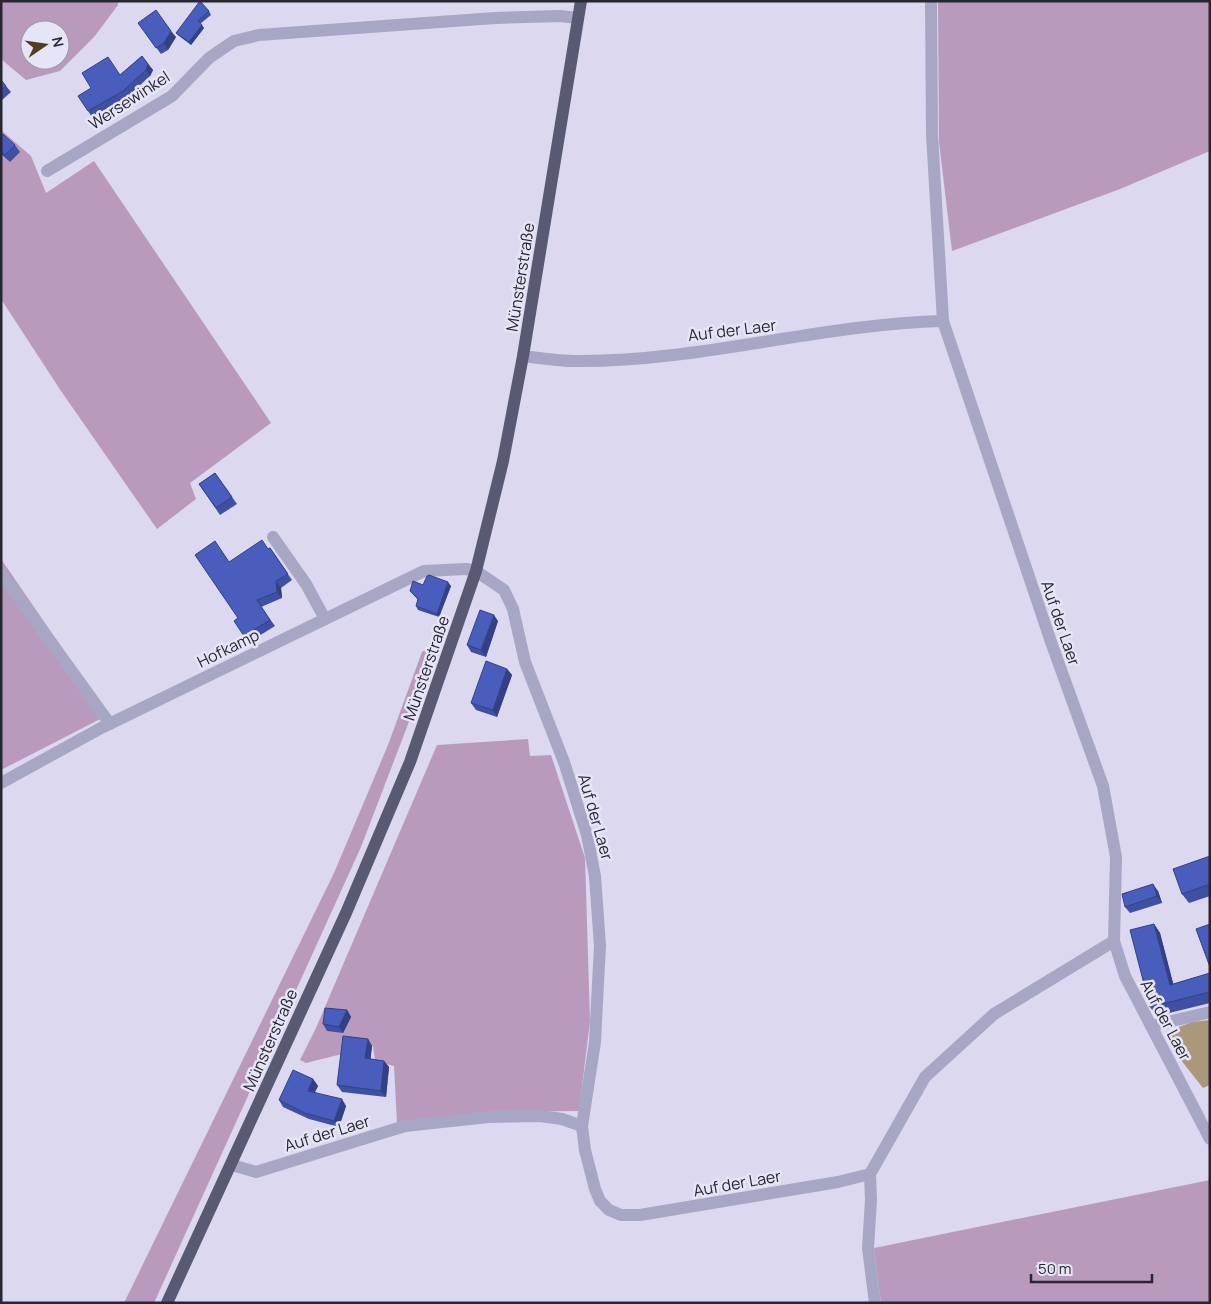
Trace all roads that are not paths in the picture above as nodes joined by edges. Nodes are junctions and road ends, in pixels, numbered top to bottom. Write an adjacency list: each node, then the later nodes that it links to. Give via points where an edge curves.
1 (581, 1): 3 (main road, Münsterstraße)
2 (932, 1): 5 (street, Auf der Laer, via 932,134)
3 (578, 18): 4 (street, Wersewinkel, via 496,18 259,35 234,40 209,58 172,96); 6 (main road, Münsterstraße)
4 (47, 171)
5 (943, 321): 6 (street, Auf der Laer, via 896,322 761,344 625,360 574,361); 13 (street, Auf der Laer, via 1050,642 1103,786 1116,857)
6 (523, 356): 8 (main road, Münsterstraße, via 503,461)
7 (273, 536): 10 (street)
8 (476, 571): 10 (street, Hofkamp, via 424,571); 16 (street, Auf der Laer, via 504,590 513,609 525,662 564,762 596,876 600,946 595,1042); 18 (main road, Münsterstraße, via 410,762)
9 (1, 573): 11 (street)
10 (325, 619): 11 (street, Hofkamp)
11 (110, 724): 12 (street, Hofkamp)
12 (1, 783)
13 (1114, 941): 15 (street, Auf der Laer, via 1124,976); 19 (street, via 994,1014 925,1077)
14 (1210, 1012): 15 (street)
15 (1151, 1026): 17 (street, Auf der Laer)
16 (582, 1126): 18 (street, Auf der Laer, via 540,1116 488,1117 405,1126 256,1172); 19 (street, Auf der Laer, via 600,1201 621,1215 666,1212)
17 (1210, 1139)
18 (232, 1165): 20 (main road, Münsterstraße)
19 (870, 1174): 21 (street, via 868,1248)
20 (166, 1303)
21 (876, 1303)

